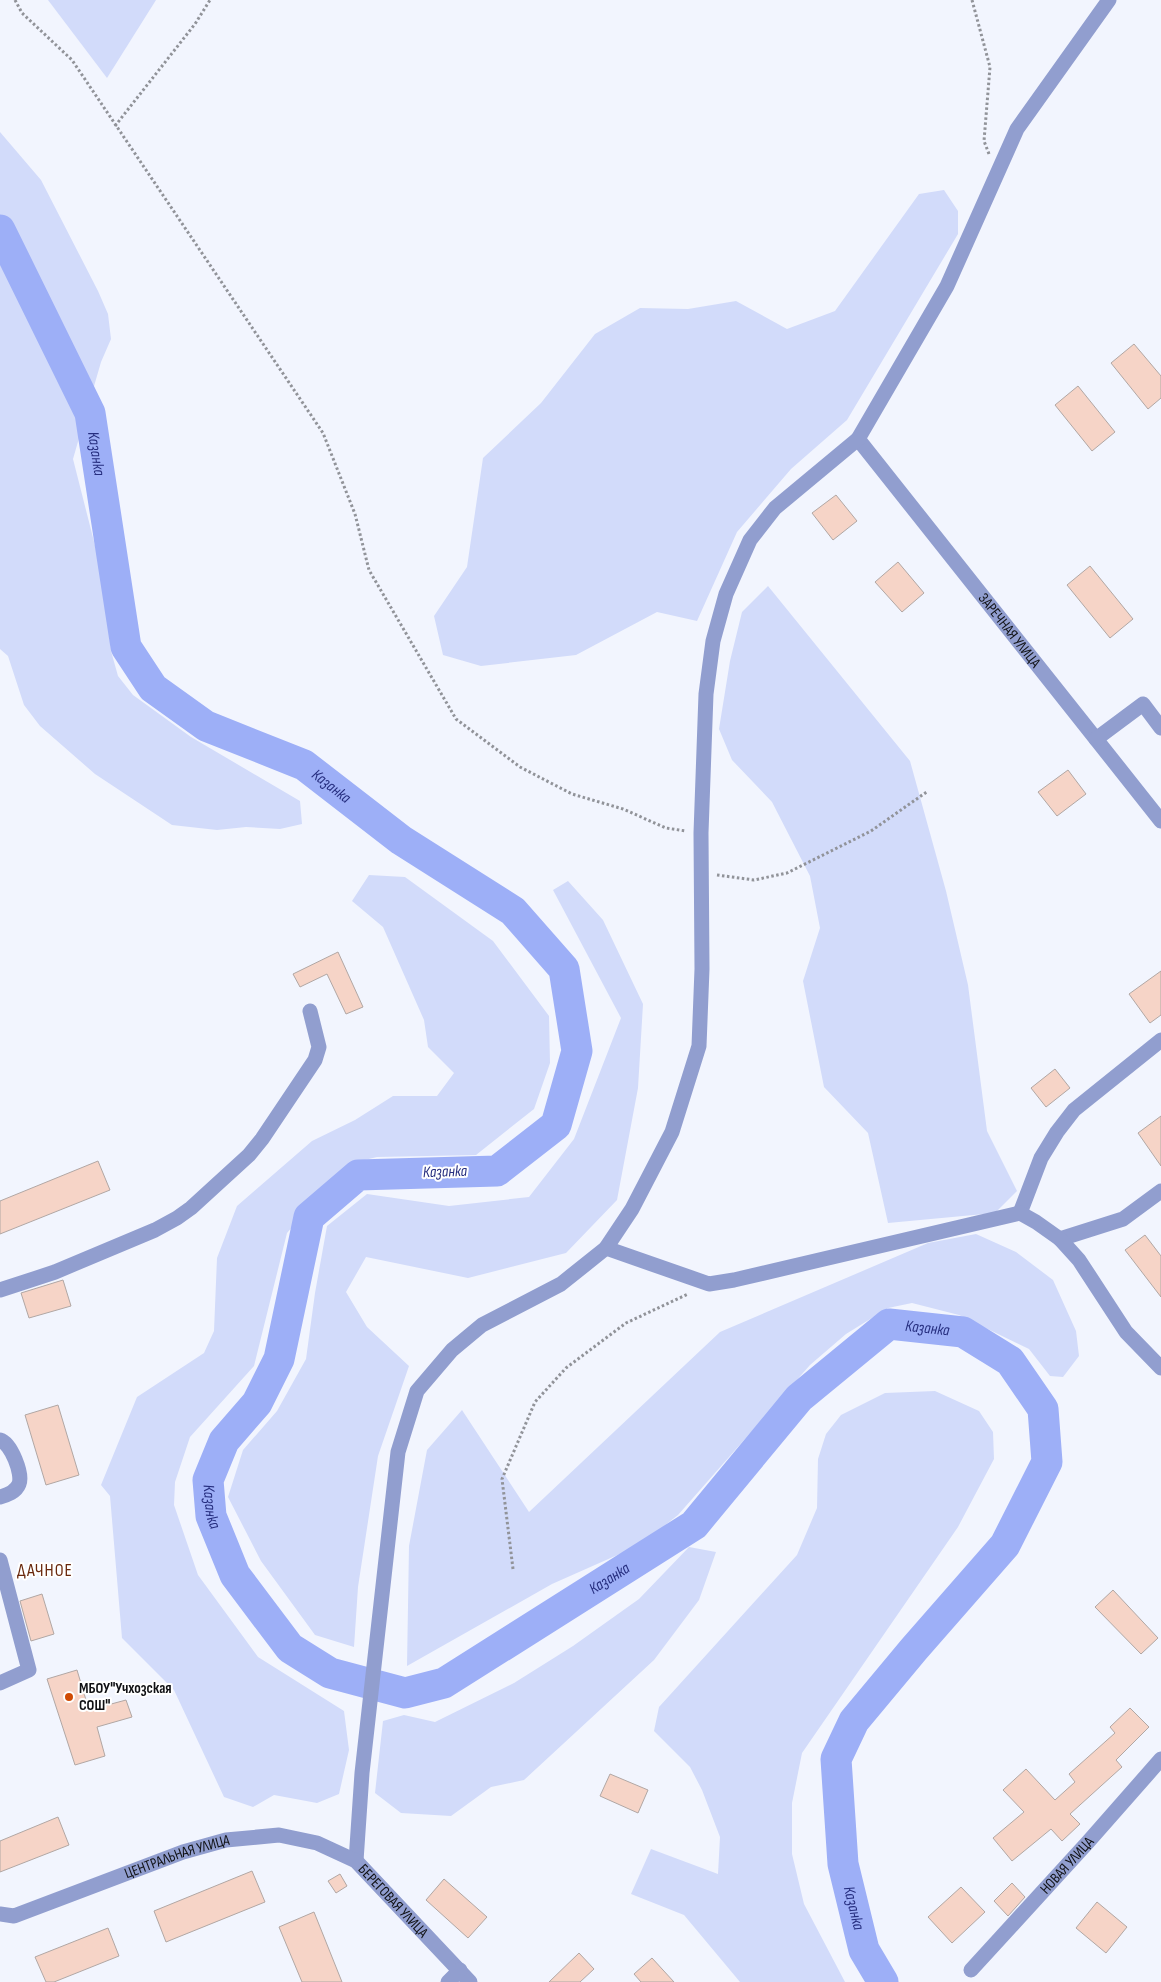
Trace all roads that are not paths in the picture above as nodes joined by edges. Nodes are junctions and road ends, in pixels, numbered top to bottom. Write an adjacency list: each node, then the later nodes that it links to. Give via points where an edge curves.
1 (1109, 0): 2 (street, via 1017,129 947,286)
2 (858, 440): 4 (street, ЗАРЕЧНАЯ УЛИЦА); 11 (street, БЕРЕГОВАЯ УЛИЦА, via 775,508 750,540 726,594 713,641 706,694 698,1046 672,1132 632,1209)
3 (1161, 728): 4 (street, via 1143,704)
4 (1096, 739): 5 (street, ЗАРЕЧНАЯ УЛИЦА)
5 (1161, 821)
6 (310, 1011): 12 (street, via 319,1047 315,1060 249,1155 191,1208 155,1230 55,1272)
7 (1161, 1040): 9 (street, via 1074,1110 1041,1158)
8 (1161, 1191): 10 (street, via 1123,1219)
9 (1020, 1213): 10 (street); 11 (street, via 709,1284)
10 (1060, 1239): 13 (street, via 1079,1260 1126,1332)
11 (606, 1248): 19 (street, БЕРЕГОВАЯ УЛИЦА, via 560,1284 482,1325 452,1350 417,1391 398,1452 362,1773)
12 (0, 1290)
13 (1161, 1368)
14 (0, 1440): 15 (street, via 12,1449 20,1478 13,1492)
15 (0, 1497)
16 (0, 1560): 17 (street, via 29,1670)
17 (0, 1683)
18 (1161, 1759): 22 (street, НОВАЯ УЛИЦА)
19 (356, 1861): 20 (street, ЦЕНТРАЛЬНАЯ УЛИЦА, via 317,1843 279,1835 226,1840 183,1852 14,1916); 21 (street, БЕРЕГОВАЯ УЛИЦА)
20 (0, 1914)
21 (460, 1970): 23 (street); 24 (street, БЕРЕГОВАЯ УЛИЦА)
22 (971, 1970)
23 (448, 1982)
24 (470, 1982)

